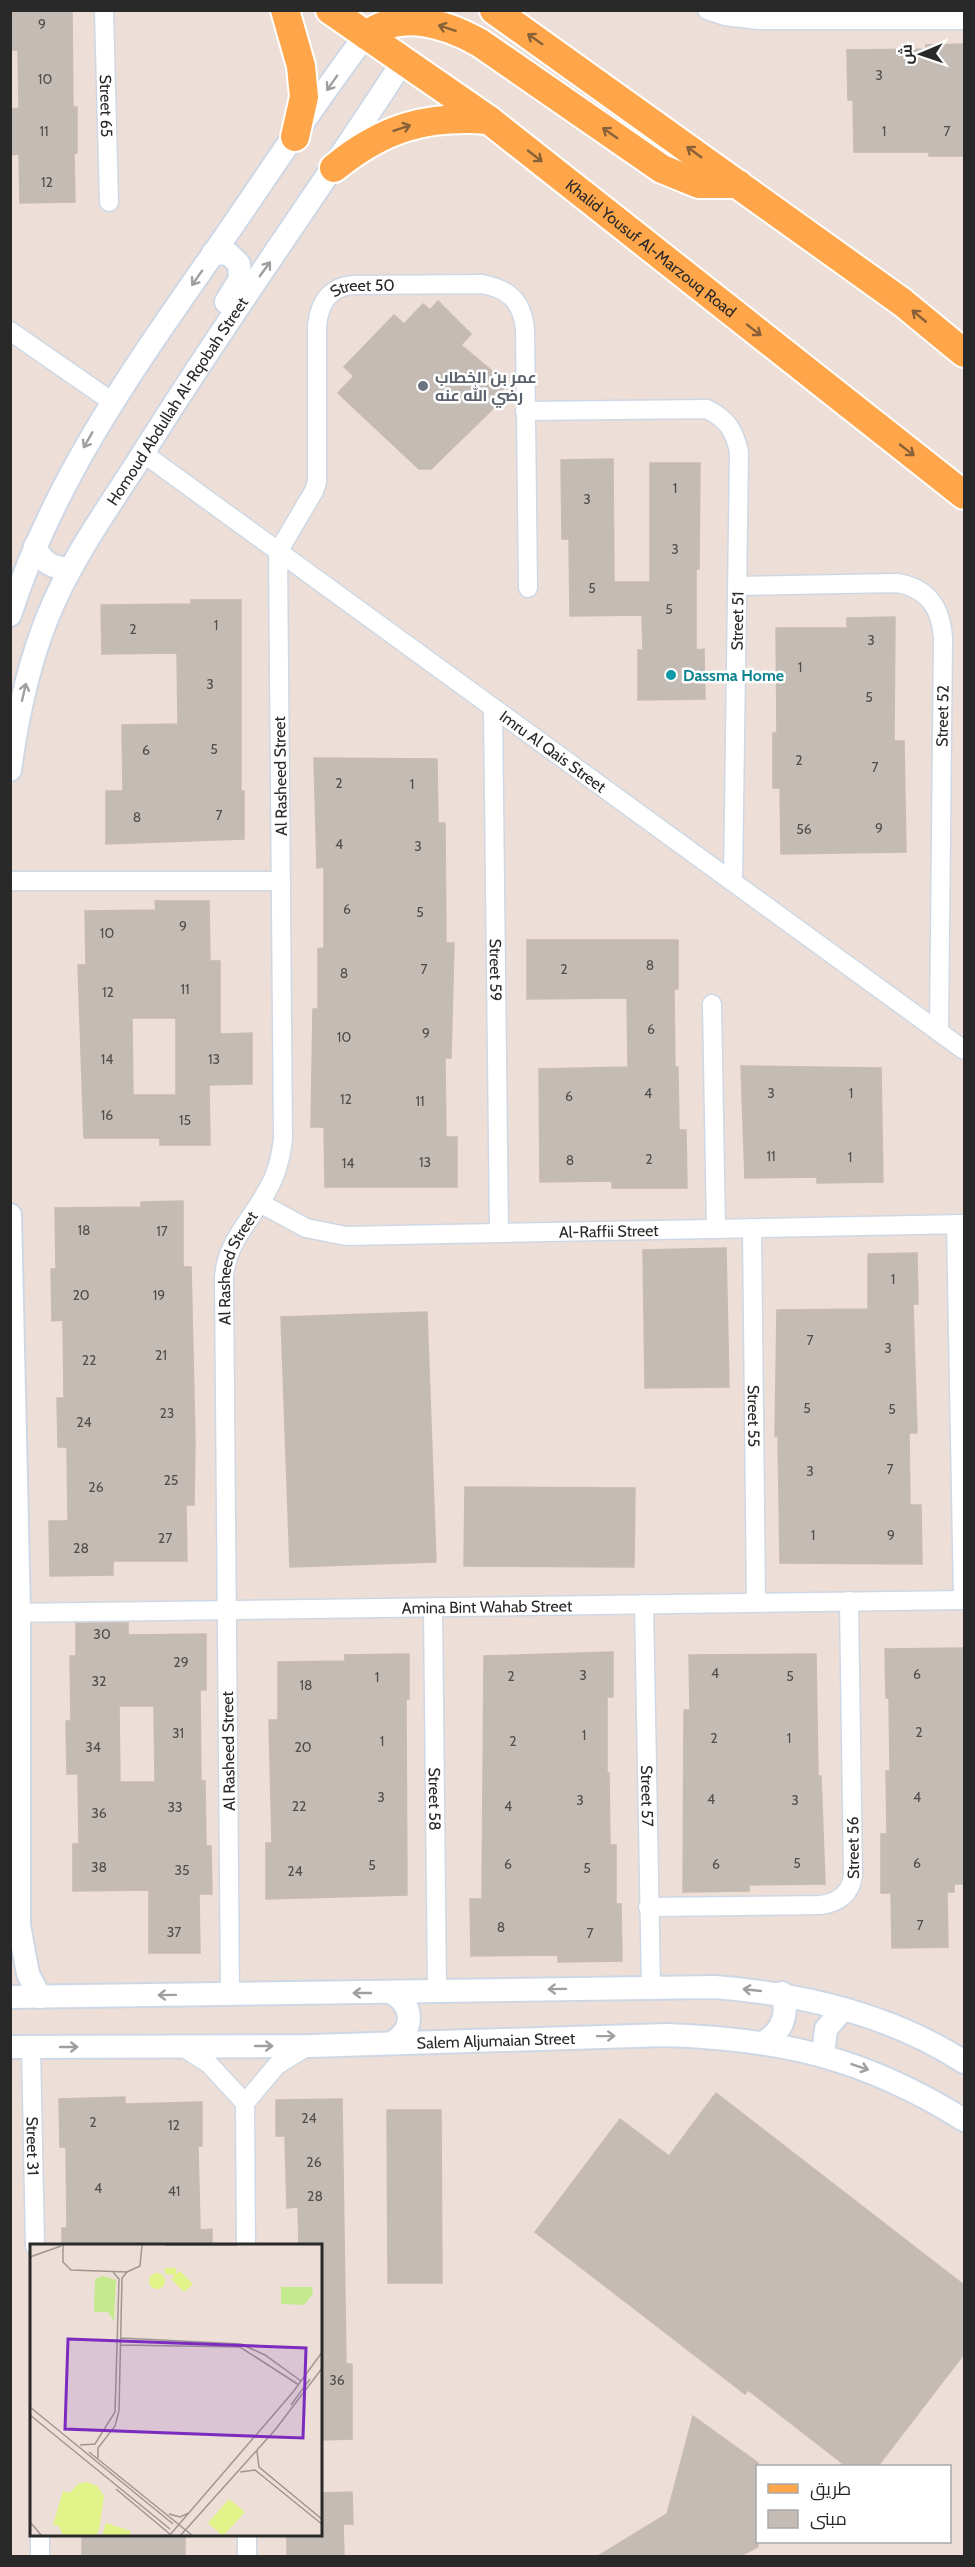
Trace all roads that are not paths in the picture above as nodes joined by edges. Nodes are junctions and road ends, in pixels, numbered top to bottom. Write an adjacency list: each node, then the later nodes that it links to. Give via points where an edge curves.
1 (104, 10): 15 (street, Street 65)
2 (285, 10): 12 (main road, via 301,66 304,97)
3 (330, 10): 9 (main road, Khalid Yousuf Al-Marzouq Road)
4 (494, 10): 14 (main road, one-way to 4)
5 (707, 10): 6 (street, via 741,19)
6 (811, 15): 8 (street)
7 (401, 16): 9 (main road); 10 (main road, via 407,41); 14 (main road, one-way to 7, via 699,184 680,178 465,35)
8 (964, 20)
9 (366, 35): 10 (main road, Khalid Yousuf Al-Marzouq Road); 12 (street, one-way to 12)
10 (404, 61): 11 (main road, Khalid Yousuf Al-Marzouq Road); 13 (street, Homoud Abdullah Al-Rqobah Street)
11 (489, 120): 13 (main road, one-way to 11, via 356,150 406,126 434,120); 23 (main road, Khalid Yousuf Al-Marzouq Road, one-way to 23)
12 (295, 137): 16 (street)
13 (334, 168): 18 (street, Homoud Abdullah Al-Rqobah Street, one-way to 13)
14 (738, 184): 19 (main road, one-way to 14, via 902,302)
15 (109, 202)
16 (213, 254): 18 (street, via 229,254 241,271 211,328); 20 (street, one-way to 20)
17 (10, 331): 20 (street)
18 (209, 347): 22 (street, Homoud Abdullah Al-Rqobah Street)
19 (964, 353)
20 (111, 401): 24 (street, one-way to 24)
21 (525, 411): 25 (street, Street 50, via 524,318 516,300 504,290 482,284 353,285 335,289 323,302 317,325 317,482); 27 (street, Street 51, via 707,409 724,418 734,431 739,452); 28 (street, Street 50)
22 (143, 453): 25 (street, Imru Al Qais Street); 26 (street, Homoud Abdullah Al-Rqobah Street)
23 (964, 495)
24 (35, 546): 26 (street, via 53,567); 29 (street)
25 (278, 552): 30 (street, Imru Al Qais Street); 33 (street, Al Rasheed Street)
26 (71, 568): 31 (street, Homoud Abdullah Al-Rqobah Street, one-way to 26, via 34,657 48,615)
27 (738, 586): 34 (street, Street 51); 36 (street, Street 52, via 897,583 921,591 938,610 943,638)
28 (528, 588)
29 (10, 615)
30 (493, 708): 34 (street, Imru Al Qais Street); 43 (street, Street 59)
31 (10, 770)
32 (10, 881): 33 (street)
33 (281, 881): 38 (street, Al Rasheed Street, via 283,1139 273,1178)
34 (733, 882): 36 (street, Imru Al Qais Street)
35 (712, 1004): 42 (street)
36 (939, 1032): 37 (street, Imru Al Qais Street)
37 (964, 1050)
38 (260, 1203): 43 (street, Al-Raffii Street, via 297,1224 346,1236); 49 (street, Al Rasheed Street, via 233,1240 225,1264)
39 (10, 1215): 50 (street)
40 (960, 1224): 41 (street, Al-Raffii Street); 44 (street)
41 (752, 1228): 42 (street, Al-Raffii Street); 46 (street, Street 55)
42 (716, 1229): 43 (street, Al-Raffii Street)
43 (499, 1233)
44 (964, 1600): 45 (street, Amina Bint Wahab Street)
45 (849, 1601): 46 (street, Amina Bint Wahab Street); 51 (street, Street 56, via 854,1875 847,1893 839,1900 819,1905)
46 (756, 1602): 47 (street, Amina Bint Wahab Street)
47 (644, 1604): 48 (street, Amina Bint Wahab Street); 51 (street, Street 57)
48 (433, 1607): 49 (street, Amina Bint Wahab Street); 53 (street, Street 58)
49 (226, 1609): 50 (street, Amina Bint Wahab Street); 55 (street, Al Rasheed Street)
50 (15, 1613): 58 (street, via 19,1925 28,1974)
51 (648, 1907): 52 (street, Street 57)
52 (651, 1988): 53 (street, one-way to 53); 56 (street, one-way to 52, via 715,1987)
53 (437, 1991): 54 (street)
54 (392, 1993): 55 (street, one-way to 55); 60 (street, via 405,2004 410,2021)
55 (230, 1994): 58 (street, one-way to 58)
56 (782, 1994): 59 (street); 61 (street, via 784,2022)
57 (10, 1997): 58 (street)
58 (40, 1997)
59 (843, 2009): 65 (street); 66 (street, via 826,2028)
60 (395, 2041): 61 (street, Salem Aljumaian Street, one-way to 61, via 666,2035); 63 (street, Salem Aljumaian Street)
61 (764, 2042): 66 (street, Salem Aljumaian Street)
62 (181, 2046): 63 (street, Salem Aljumaian Street, one-way to 63); 64 (street, Salem Aljumaian Street, one-way to 62); 68 (street, via 209,2064)
63 (310, 2046): 68 (street, via 265,2077)
64 (21, 2047): 70 (street, Street 31)
65 (954, 2048): 67 (street)
66 (823, 2055): 69 (street, Salem Aljumaian Street, one-way to 69, via 898,2082)
67 (964, 2062)
68 (245, 2103): 71 (street)
69 (964, 2120)
70 (34, 2244)
71 (246, 2244)
72 (40, 2537): 74 (street)
73 (247, 2537): 75 (street)
74 (40, 2556)
75 (247, 2556)

